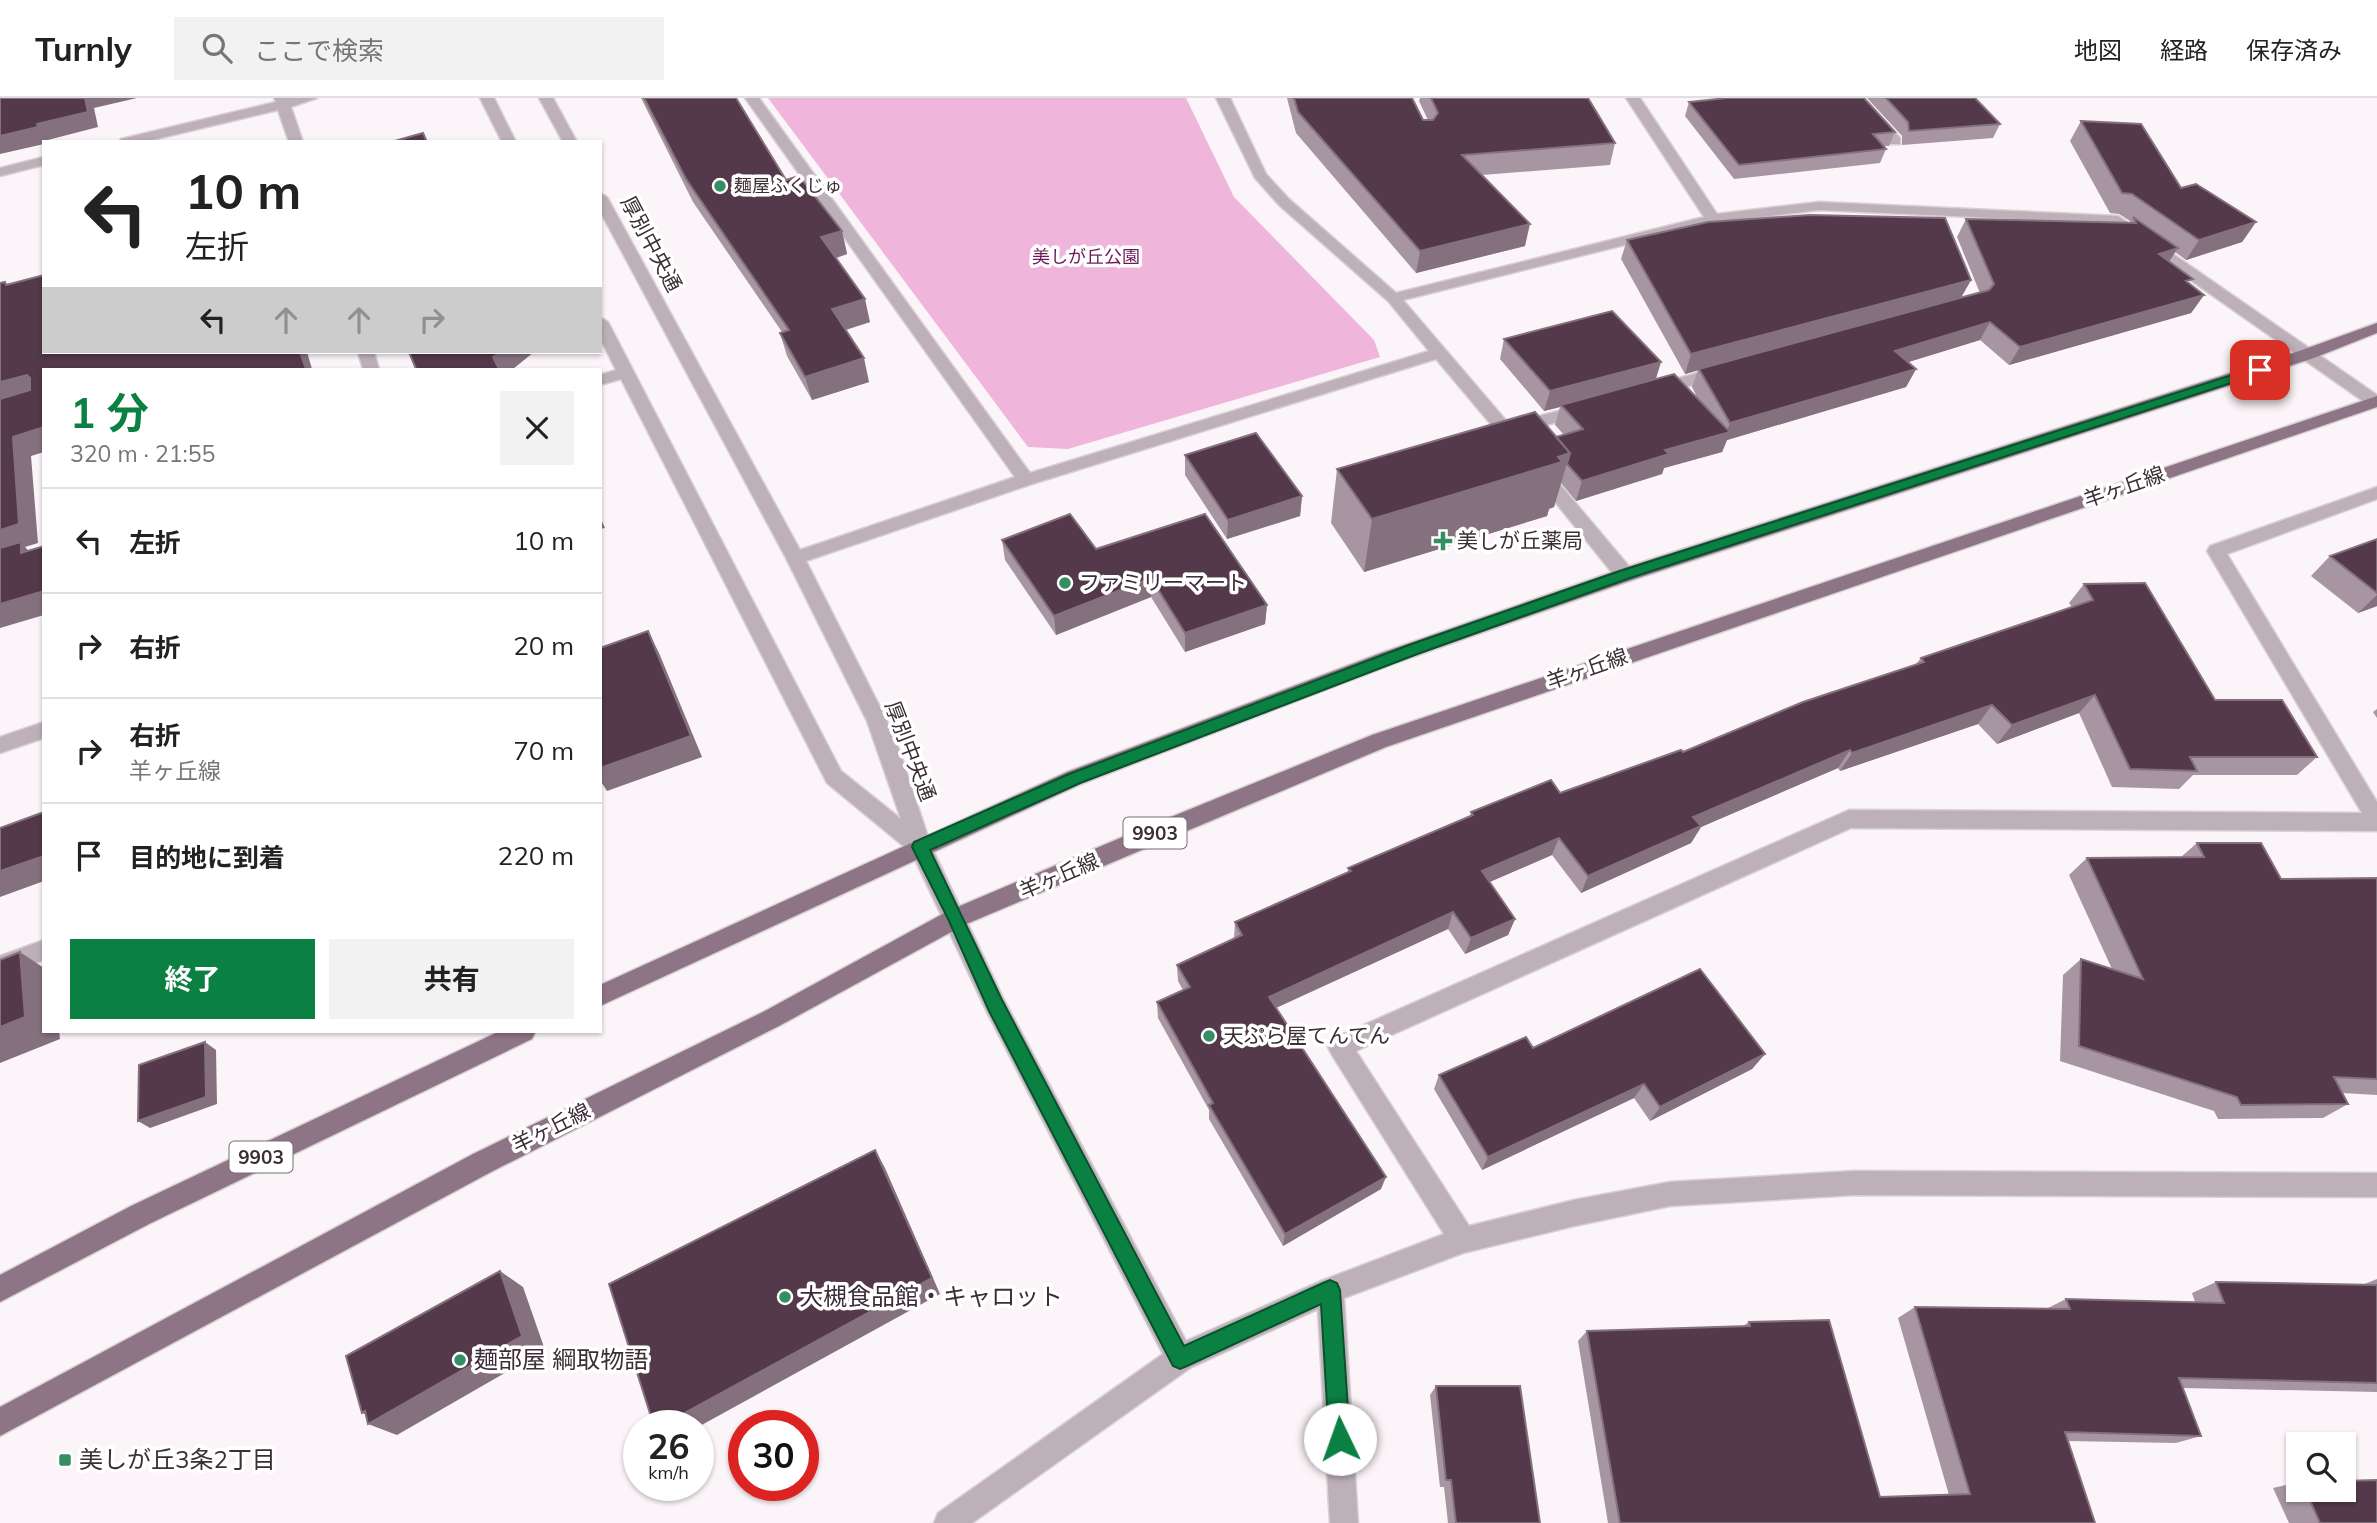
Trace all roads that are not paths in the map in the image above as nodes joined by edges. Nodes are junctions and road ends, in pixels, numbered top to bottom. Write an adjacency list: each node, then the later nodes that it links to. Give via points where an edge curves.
1 (310, 98): 8 (street)
2 (487, 98): 11 (street)
3 (546, 98): 12 (street)
4 (752, 98): 32 (street)
5 (1223, 98): 20 (street, via 1260,176)
6 (1633, 98): 18 (street)
7 (1856, 98): 13 (street)
8 (282, 101): 9 (street); 10 (street)
9 (134, 140)
10 (295, 140)
11 (508, 140)
12 (569, 140)
13 (1895, 141)
14 (42, 162): 15 (street)
15 (0, 172)
16 (602, 201): 34 (street, 厚別中央通)
17 (1935, 210): 18 (street, via 1819,206); 19 (street); 24 (street, via 2113,219)
18 (1713, 219): 20 (street)
19 (1945, 233)
20 (1392, 298): 23 (street)
21 (602, 326): 26 (street, 厚別中央通)
22 (2377, 328): 24 (main road)
23 (1440, 353): 31 (street); 32 (street)
24 (2308, 354): 29 (street); 35 (main road)
25 (1733, 369): 28 (street)
26 (626, 372): 27 (street); 39 (street, 厚別中央通, via 834,777)
27 (602, 379)
28 (1639, 394)
29 (2376, 401): 40 (main road, 羊ヶ丘線 / 9903, via 1379,741)
30 (1599, 405): 31 (street)
31 (1506, 430): 35 (street)
32 (1026, 480): 34 (street)
33 (2377, 493): 38 (street, via 2216,551)
34 (795, 558): 39 (street, 厚別中央通, via 881,732)
35 (1625, 575): 39 (main road, via 1074,778)
36 (42, 731): 37 (street)
37 (0, 745)
38 (2377, 821): 46 (street, via 1849,819 1340,1047)
39 (920, 847): 40 (street); 43 (main road)
40 (956, 918): 49 (street, via 995,1005); 50 (main road, 羊ヶ丘線 / 9903, via 771,1019 482,1163)
41 (42, 951): 42 (street)
42 (0, 966)
43 (602, 995)
44 (520, 1033): 47 (main road, 9903, via 140,1214)
45 (2377, 1185): 46 (street, via 1827,1184 1670,1194)
46 (1463, 1240): 48 (street)
47 (0, 1289)
48 (1330, 1290): 49 (street); 52 (street)
49 (1180, 1358): 51 (street)
50 (0, 1422)
51 (948, 1523)
52 (1344, 1523)

